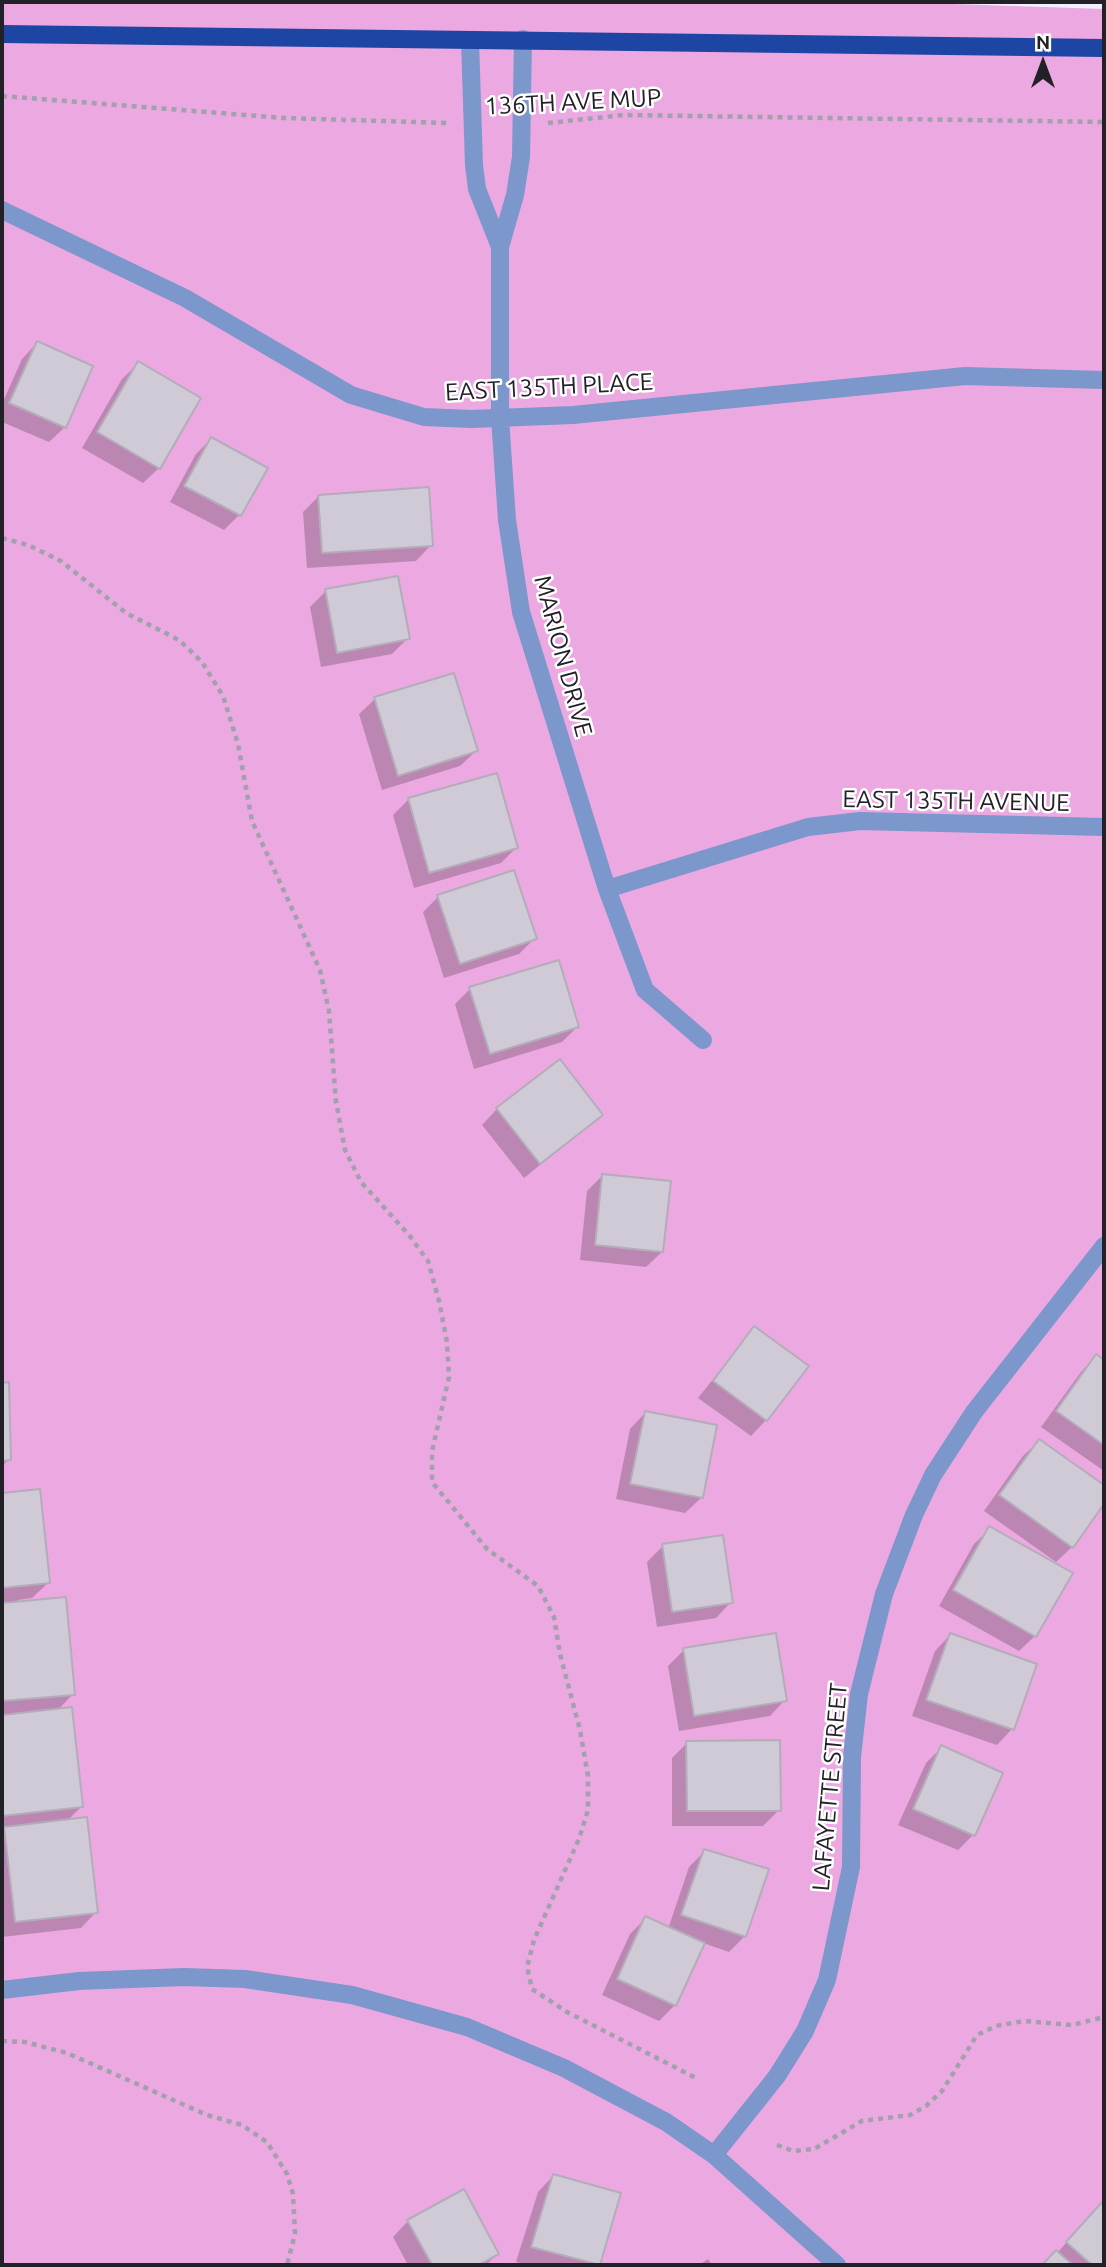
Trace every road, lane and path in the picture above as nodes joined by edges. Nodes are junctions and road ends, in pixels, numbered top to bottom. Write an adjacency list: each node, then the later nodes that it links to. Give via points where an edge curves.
1 (2, 34): 2 (main road)
2 (470, 40): 3 (main road); 7 (street, MARION DRIVE)
3 (523, 40): 4 (main road); 8 (street, MARION DRIVE)
4 (1104, 48)
5 (2, 96): 7 (path, 136TH AVE MUP, via 284,118)
6 (1104, 122): 8 (path, 136TH AVE MUP, via 624,115)
7 (471, 124): 10 (street, MARION DRIVE, via 477,189)
8 (523, 126): 10 (street, MARION DRIVE, via 515,195)
9 (2, 210): 12 (street, EAST 135TH PLACE, via 185,298 351,395 424,417)
10 (500, 247): 12 (street, MARION DRIVE)
11 (1104, 380): 12 (street, EAST 135TH PLACE, via 965,376 573,415)
12 (500, 418): 15 (street, MARION DRIVE, via 520,612)
13 (2, 538): 21 (path, via 61,561 126,613 179,640 202,662 223,696 238,744 252,821 320,970 345,1150 361,1182 428,1261 439,1301 449,1377 432,1451 432,1482 487,1549 538,1586 554,1617 580,1730 588,1810 534,1940 527,1967 531,1989)
14 (1104, 827): 15 (street, EAST 135TH AVENUE, via 860,821 808,827)
15 (607, 889): 16 (street, MARION DRIVE, via 645,990)
16 (703, 1040)
17 (1104, 1246): 23 (street, LAFAYETTE STREET, via 974,1412 914,1514 884,1594 859,1694 852,1757 851,1867 827,1980 805,2031 777,2077)
18 (2, 1990): 23 (street, via 184,1977 245,1979 352,1995 467,2027 524,2049 615,2093)
19 (1104, 2017): 22 (path, via 1072,2025 1024,2021 996,2026 977,2035 942,2091 910,2115 862,2121 814,2149 793,2151)
20 (2, 2041): 24 (path, via 67,2053 208,2115 242,2125 267,2142 287,2174 294,2201 295,2234)
21 (696, 2078)
22 (777, 2145)
23 (714, 2155): 25 (street)
24 (287, 2265)
25 (837, 2265)

